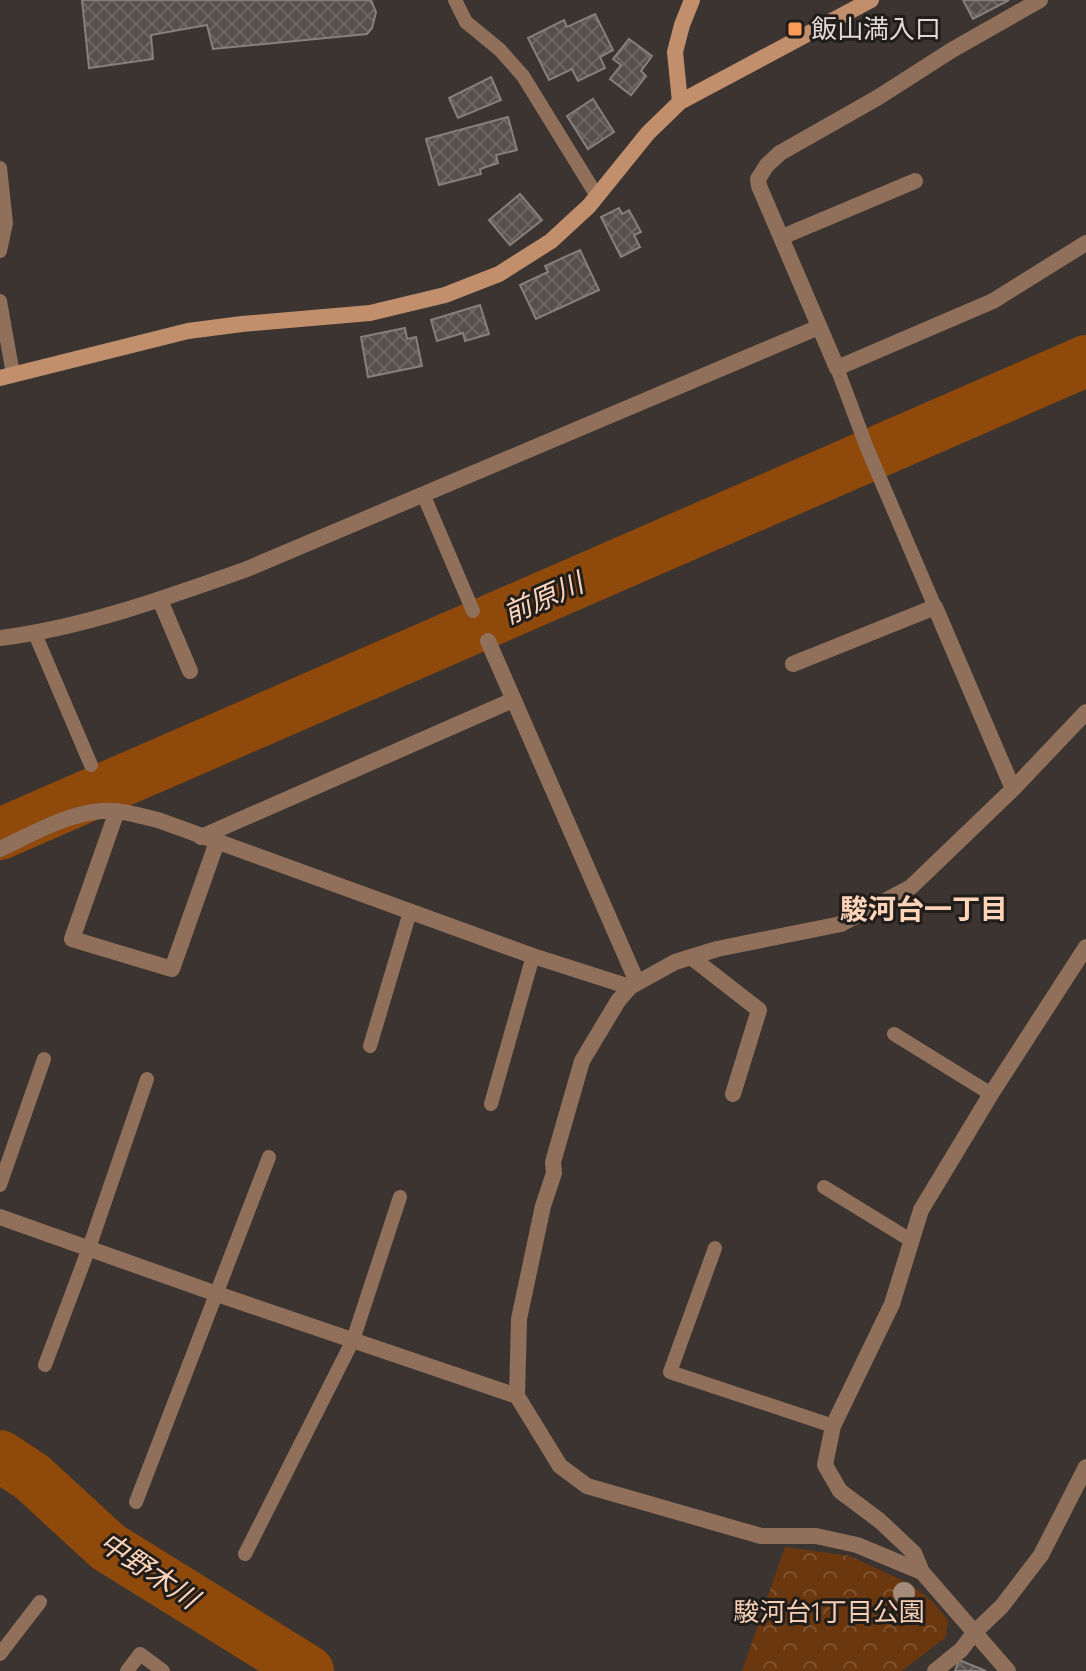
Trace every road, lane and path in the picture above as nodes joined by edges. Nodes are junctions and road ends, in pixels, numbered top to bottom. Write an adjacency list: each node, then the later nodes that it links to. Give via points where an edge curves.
1 (455, 0): 8 (lane, via 466,22 523,76)
2 (692, 0): 5 (street, via 675,52)
3 (871, 0): 5 (street)
4 (1040, 0): 9 (street, via 780,153 758,179)
5 (680, 102): 8 (street)
6 (0, 168): 11 (lane, via 6,223)
7 (915, 181): 9 (street)
8 (597, 196): 15 (street, via 551,241 499,274 445,295 370,313 188,331)
9 (782, 237): 13 (street)
10 (1086, 243): 14 (street, via 993,301)
11 (0, 251)
12 (0, 301): 15 (lane)
13 (819, 327): 14 (street); 16 (street)
14 (837, 368): 18 (lane)
15 (6, 376)
16 (423, 494): 17 (street); 19 (lane)
17 (160, 600): 20 (street); 24 (street)
18 (935, 607): 23 (street); 28 (street)
19 (473, 611)
20 (35, 634): 21 (street); 27 (lane)
21 (0, 638)
22 (488, 641): 25 (street)
23 (793, 664)
24 (190, 671)
25 (513, 700): 30 (street); 36 (street)
26 (1086, 712): 28 (street)
27 (91, 765)
28 (1013, 789): 35 (street, via 911,887 841,924)
29 (117, 811): 30 (street); 30 (street, via 72,939 172,969); 31 (street, via 69,818)
30 (209, 839): 32 (street)
31 (0, 849)
32 (410, 912): 34 (street); 38 (lane)
33 (1086, 947): 42 (street)
34 (533, 956): 36 (street); 43 (lane)
35 (691, 957): 36 (street); 41 (street, via 759,1010)
36 (634, 984): 55 (street, via 582,1061 553,1162 519,1319)
37 (894, 1034): 42 (lane)
38 (370, 1046)
39 (44, 1059): 45 (lane)
40 (147, 1079): 50 (lane)
41 (733, 1094)
42 (991, 1094): 49 (street, via 921,1210)
43 (491, 1104)
44 (269, 1157): 52 (lane)
45 (0, 1185)
46 (824, 1187): 49 (lane)
47 (400, 1197): 53 (lane)
48 (0, 1217): 50 (street)
49 (912, 1241): 56 (street, via 892,1304)
50 (89, 1248): 52 (street); 54 (lane)
51 (715, 1248): 56 (lane, via 670,1372)
52 (217, 1294): 53 (street); 58 (lane)
53 (353, 1340): 55 (street); 59 (lane)
54 (45, 1365)
55 (517, 1396): 60 (street, via 560,1466 587,1486 761,1536 816,1536 857,1545)
56 (833, 1426): 60 (street, via 825,1465 840,1491 914,1553)
57 (1086, 1467): 62 (street, via 1041,1555)
58 (136, 1502)
59 (245, 1554)
60 (922, 1572): 62 (street)
61 (40, 1602): 63 (lane)
62 (974, 1633): 66 (street); 67 (street)
63 (0, 1654)
64 (127, 1671): 65 (lane, via 140,1654)
65 (163, 1671)
66 (935, 1671)
67 (1008, 1671)

